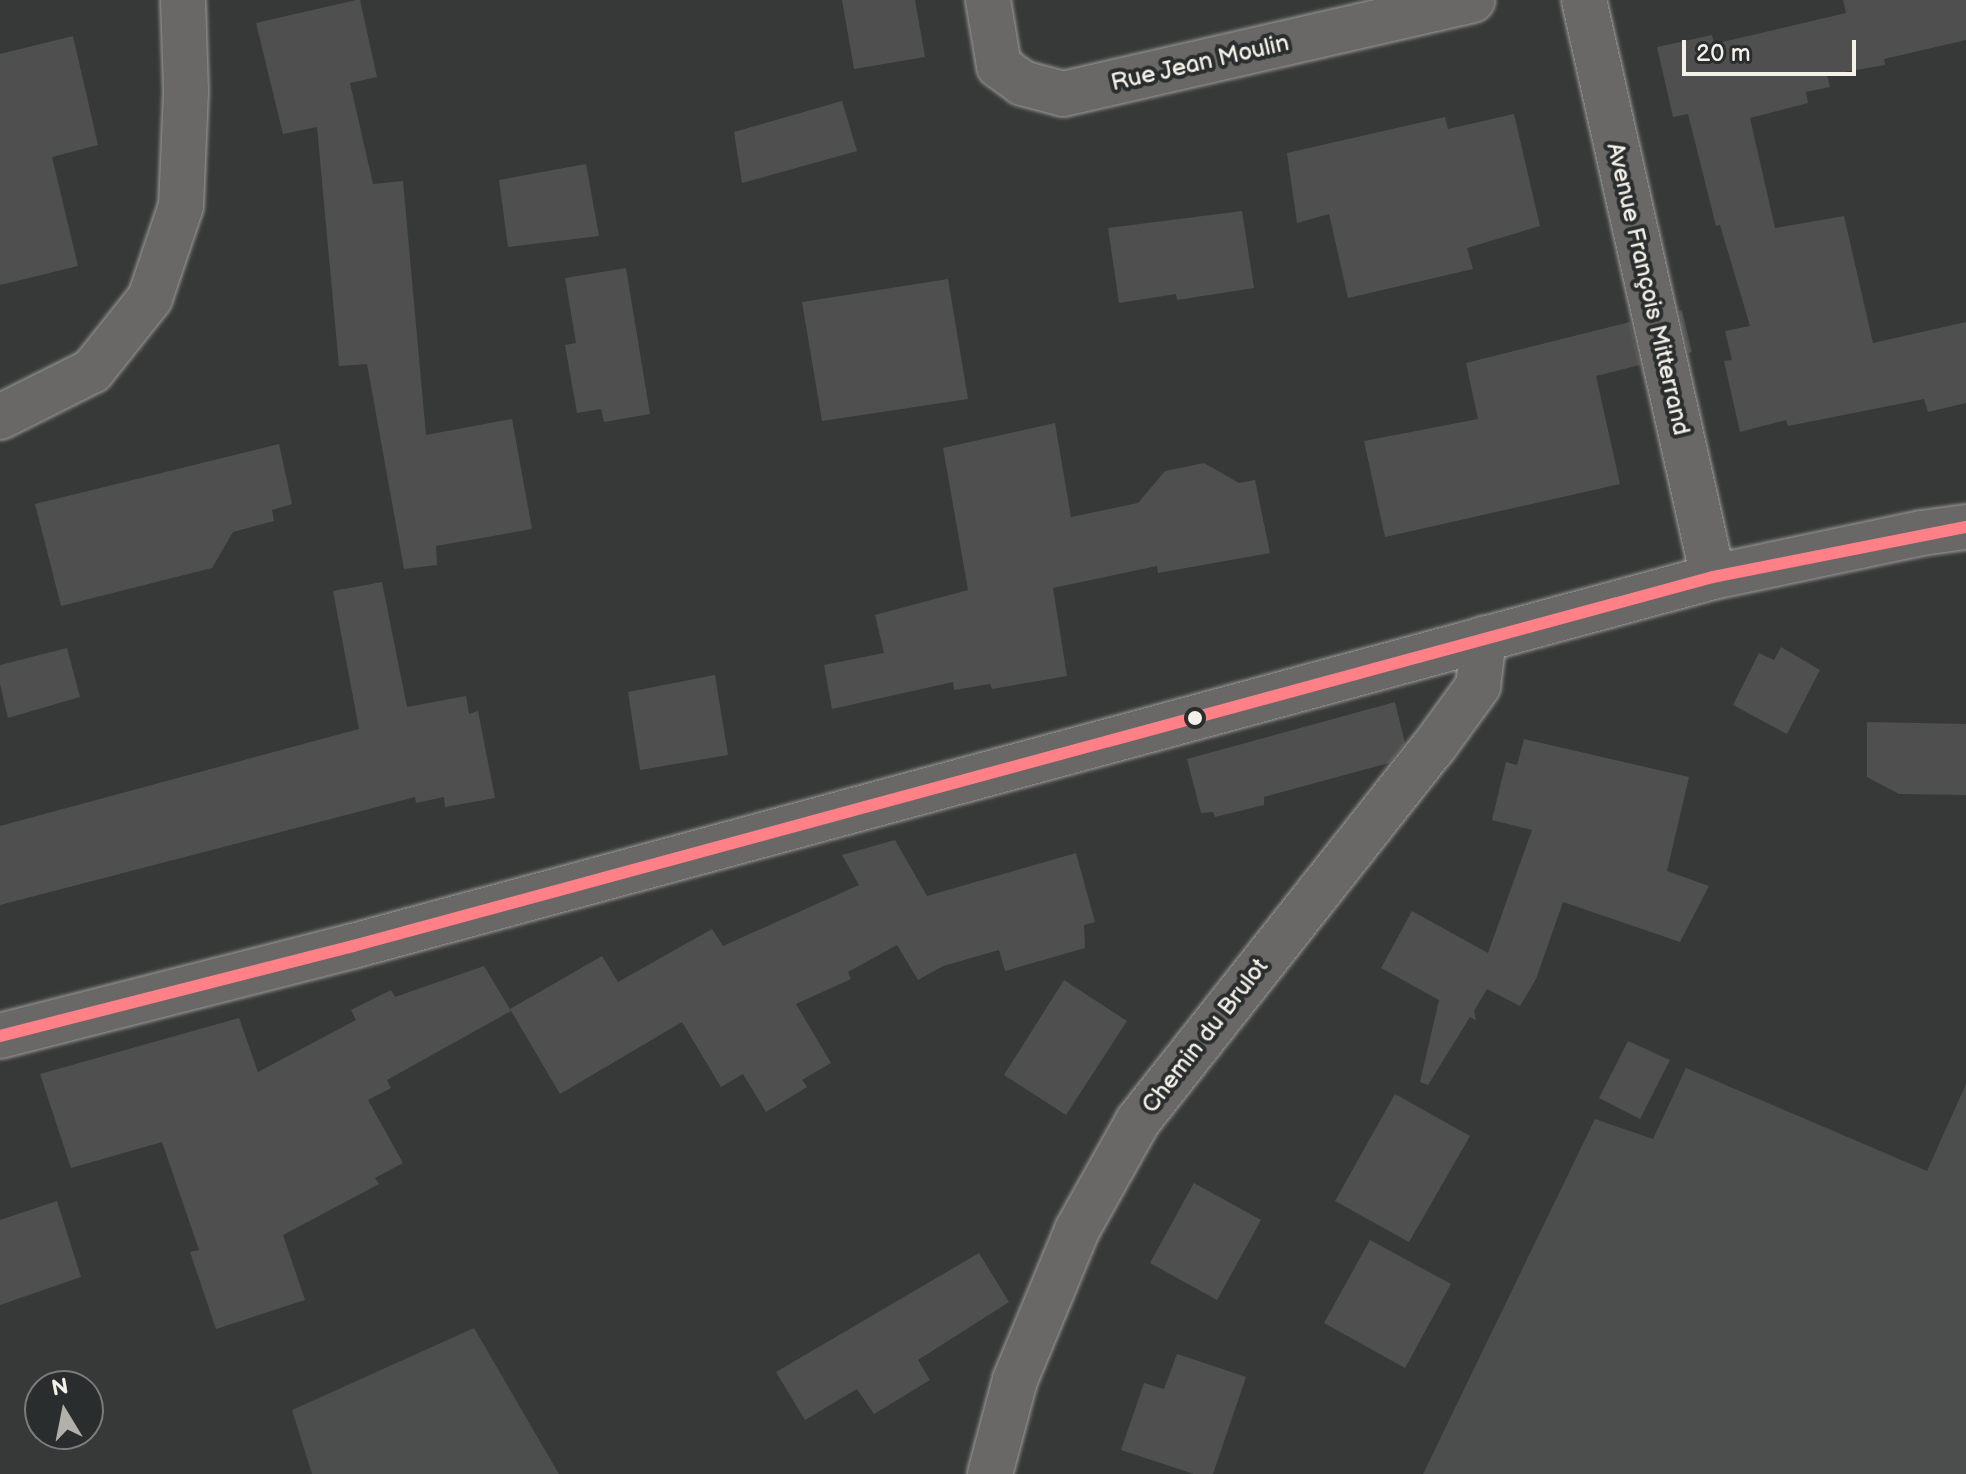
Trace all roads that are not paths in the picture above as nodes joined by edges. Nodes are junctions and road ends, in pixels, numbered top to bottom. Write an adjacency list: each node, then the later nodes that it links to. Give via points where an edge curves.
1 (183, 0): 5 (street, via 181,206 150,298 92,371)
2 (988, 0): 3 (street, Rue Jean Moulin, via 999,66 1022,83 1063,94)
3 (1472, 0)
4 (1584, 0): 7 (street, Avenue François Mitterrand)
5 (0, 417)
6 (1966, 527): 7 (street)
7 (1713, 577): 8 (street)
8 (1484, 638): 9 (street, via 353,946); 10 (street, Chemin du Brulot, via 1478,686 1138,1121 1077,1230 1015,1380)
9 (0, 1036)
10 (990, 1474)

